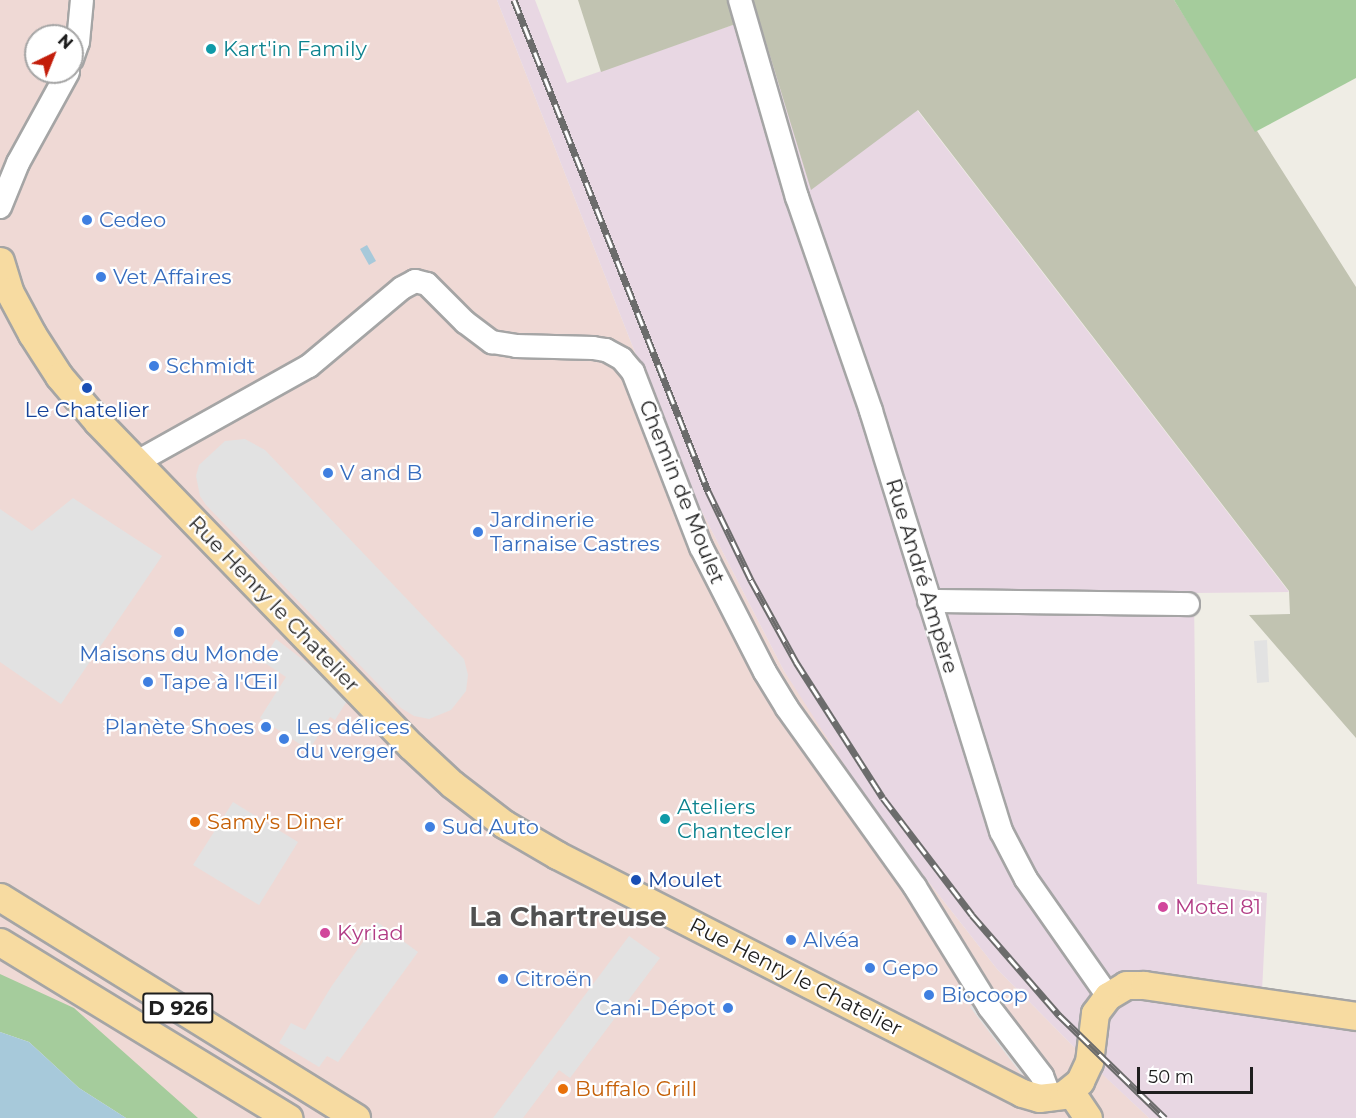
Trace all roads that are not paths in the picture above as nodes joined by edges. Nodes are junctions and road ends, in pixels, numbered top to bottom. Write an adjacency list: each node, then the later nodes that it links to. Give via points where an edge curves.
1 (82, 0): 3 (street)
2 (740, 0): 10 (street, Rue André Ampère, via 797,197 871,411)
3 (80, 24)
4 (61, 84): 5 (street)
5 (9, 169): 6 (street)
6 (0, 207)
7 (0, 261): 8 (main road, Rue Henry le Chatelier)
8 (5, 287): 9 (main road, Rue Henry le Chatelier, via 59,376)
9 (137, 462): 16 (main road, Rue Henry le Chatelier, via 411,746 504,824 1011,1087 1031,1096); 16 (street, Chemin de Moulet, via 309,366 415,281 427,284 465,322 492,342 593,348 622,358 633,372 701,547 765,672 915,887 984,1000)
10 (929, 601): 11 (street); 14 (street, Rue André Ampère, via 1001,831 1026,879)
11 (1188, 604)
12 (0, 897): 18 (main road, D 926)
13 (0, 942): 17 (main road, D 926)
14 (1108, 996): 15 (main road, via 1126,985 1144,985); 16 (main road, via 1093,1019 1087,1068 1080,1082)
15 (1356, 1016)
16 (1060, 1095): 19 (main road)
17 (288, 1118)
18 (356, 1118)
19 (1088, 1118)

